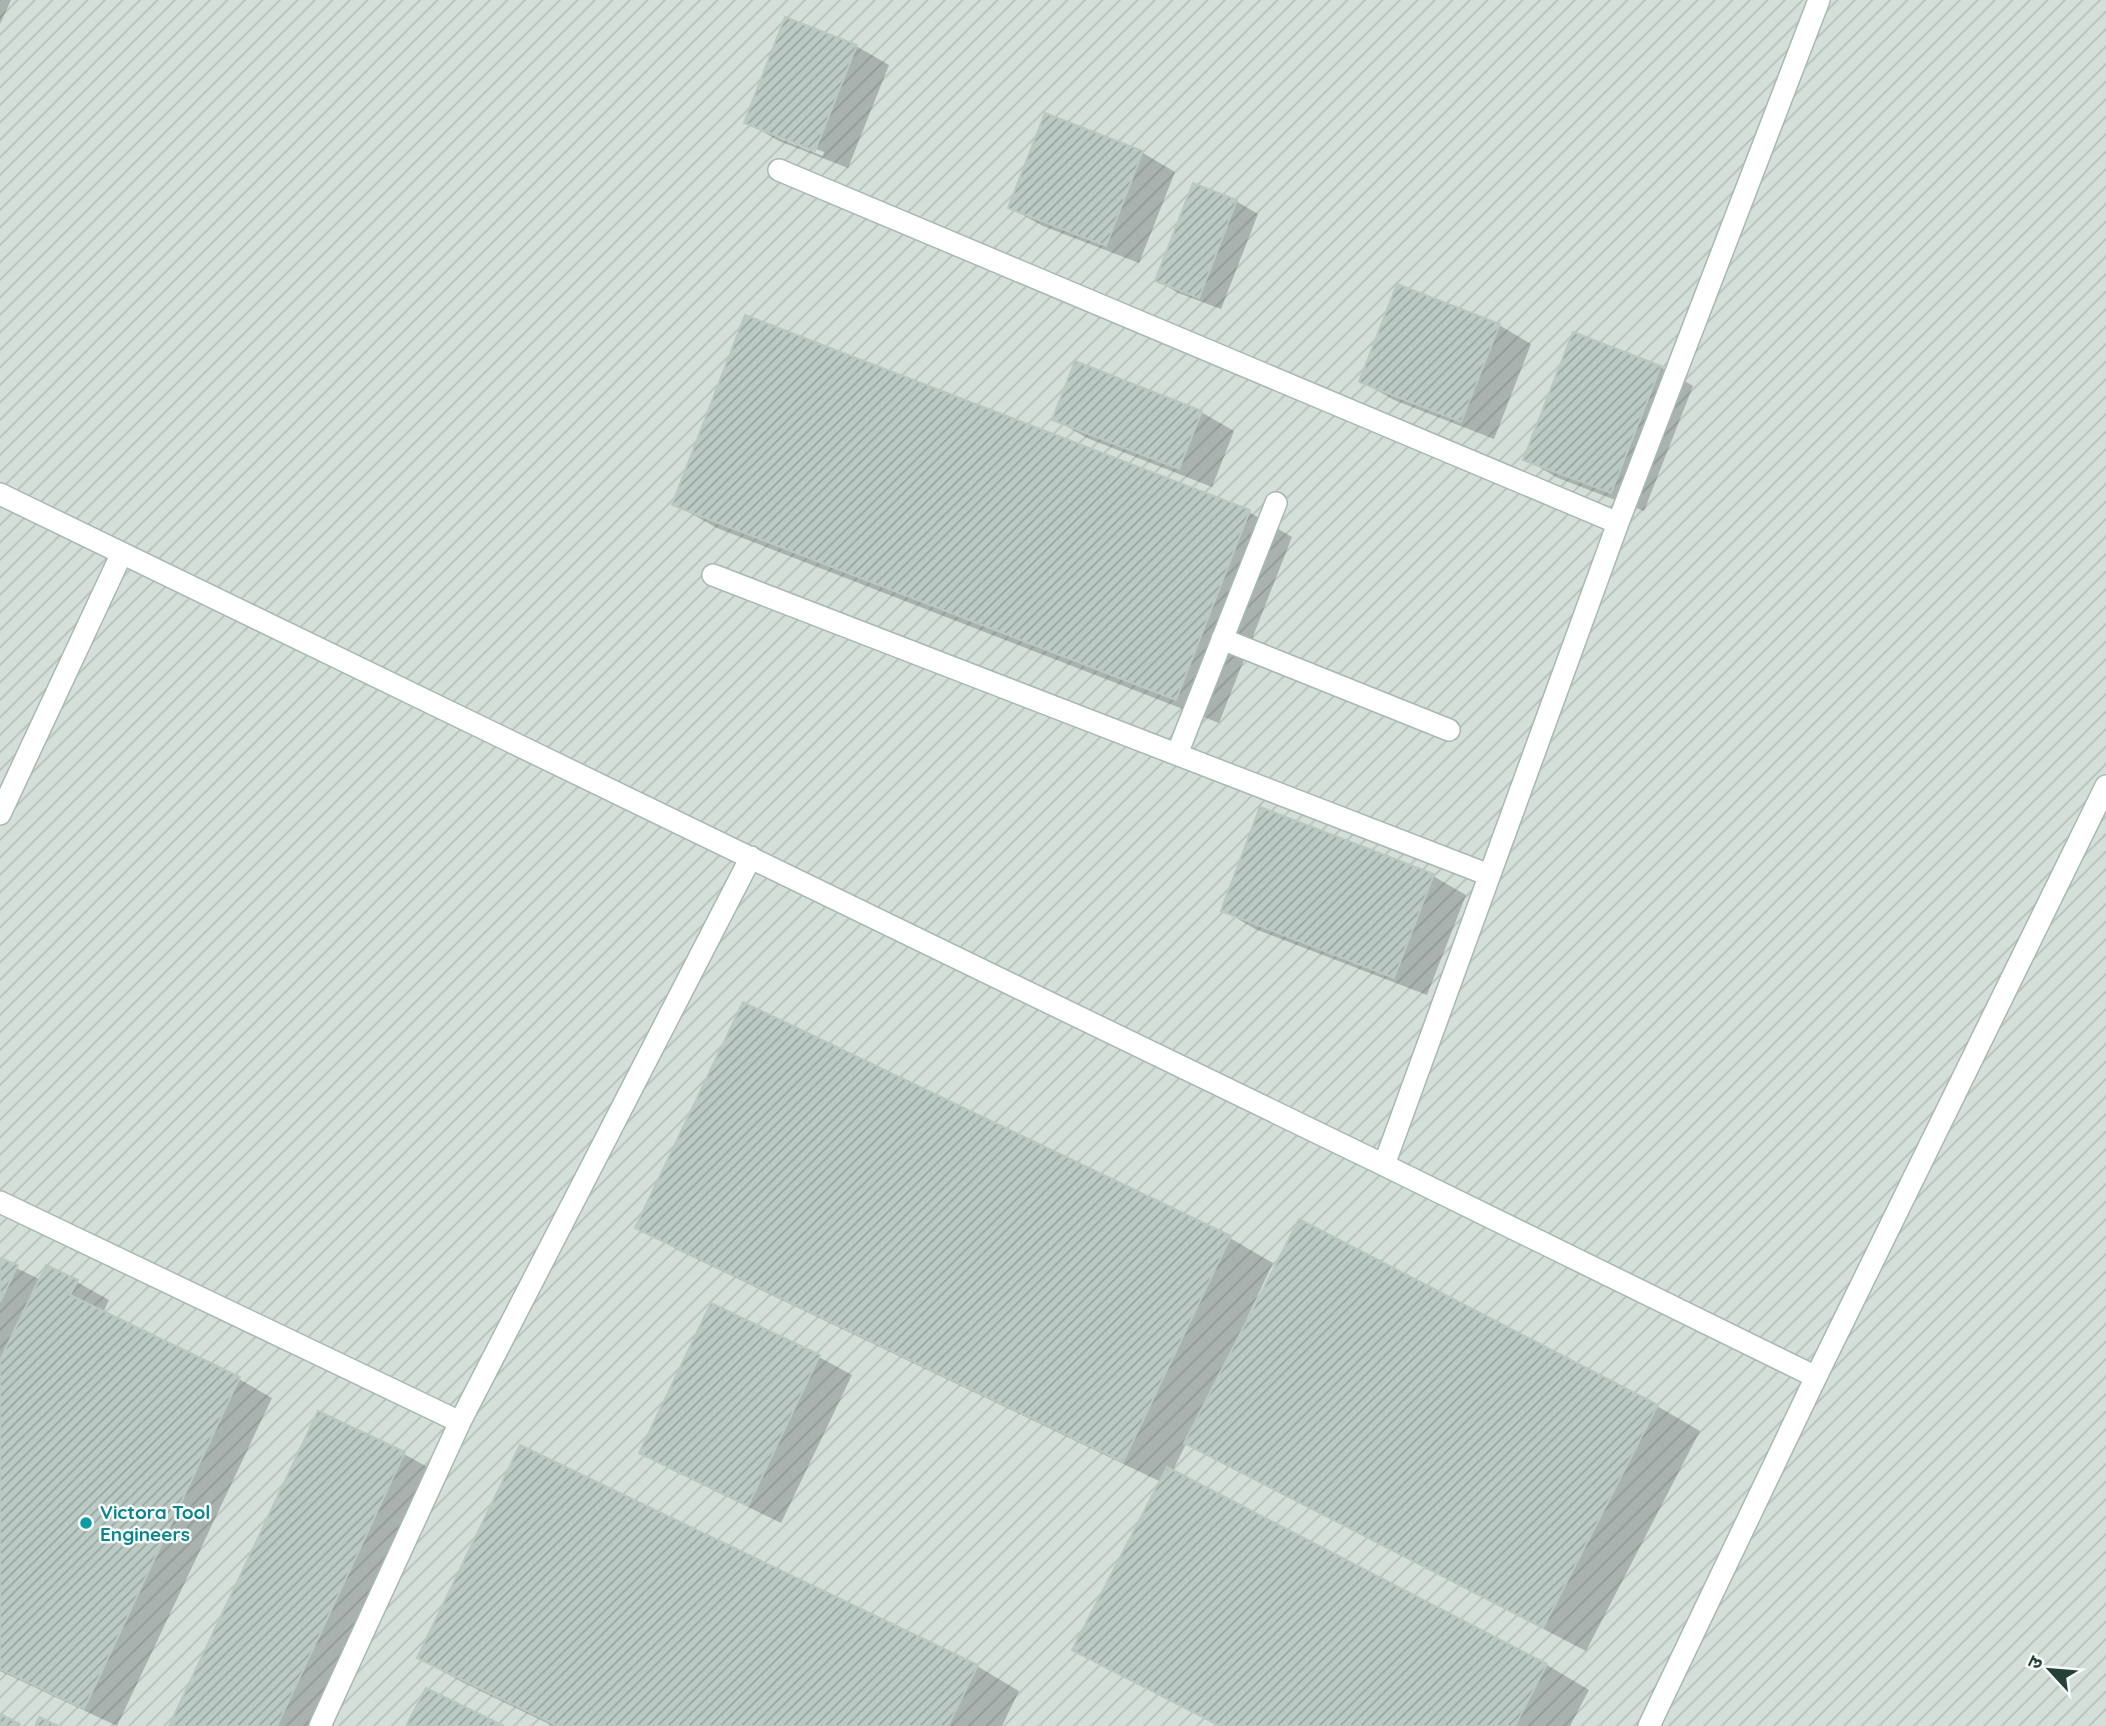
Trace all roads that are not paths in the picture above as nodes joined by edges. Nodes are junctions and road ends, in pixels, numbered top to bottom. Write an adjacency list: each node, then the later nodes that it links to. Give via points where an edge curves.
1 (1819, 0): 5 (street)
2 (779, 170): 5 (street)
3 (0, 494): 6 (street)
4 (1276, 503): 8 (street)
5 (1618, 523): 14 (street)
6 (122, 553): 12 (street); 13 (street)
7 (713, 575): 10 (street)
8 (1222, 639): 9 (street); 10 (street)
9 (1449, 730)
10 (1177, 754): 14 (street)
11 (2106, 786): 17 (street)
12 (0, 814)
13 (751, 857): 15 (street); 18 (street)
14 (1489, 875): 15 (street)
15 (1384, 1165): 17 (street)
16 (0, 1202): 18 (street)
17 (1816, 1377): 20 (street)
18 (460, 1422): 19 (street)
19 (320, 1726)
20 (1649, 1726)

